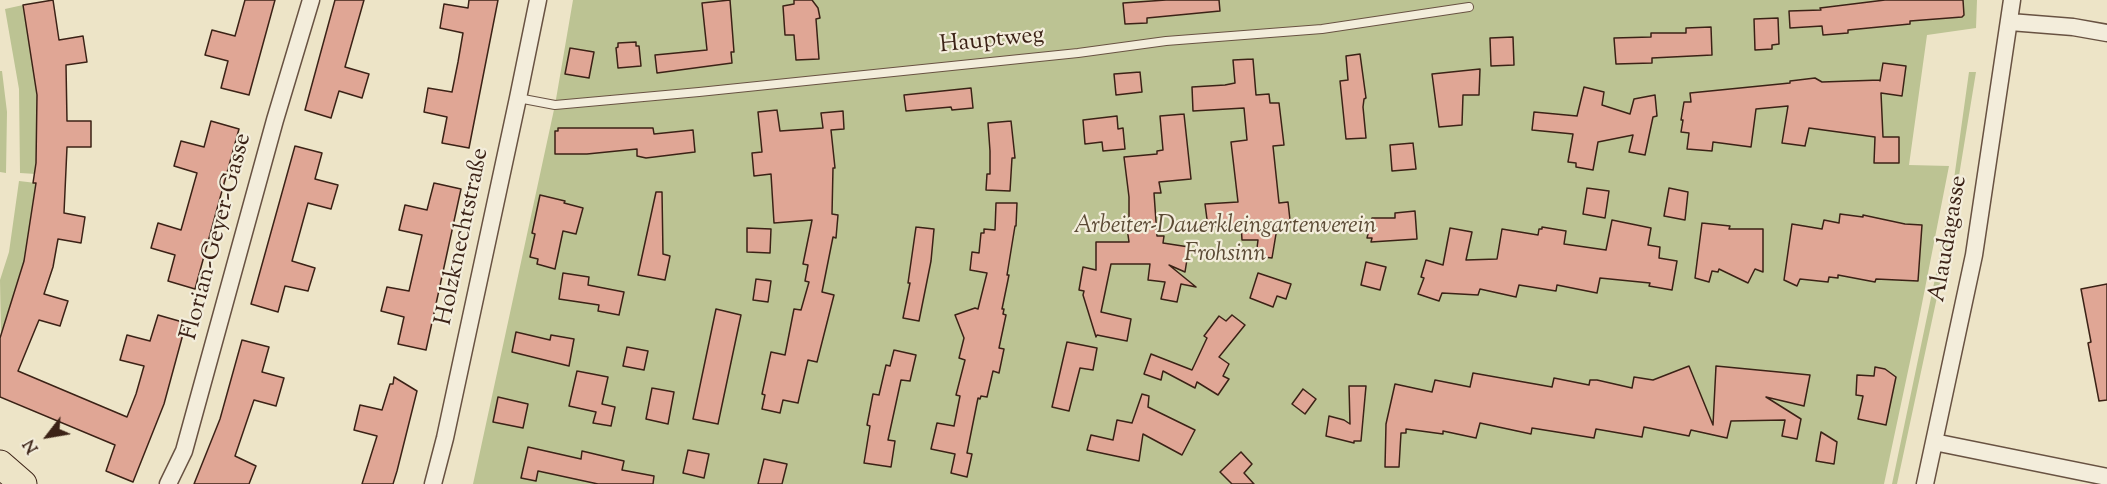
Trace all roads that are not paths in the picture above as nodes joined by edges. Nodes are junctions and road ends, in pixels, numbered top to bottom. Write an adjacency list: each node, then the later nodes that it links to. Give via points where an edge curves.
1 (311, 0): 12 (street, Florian-Geyer-Gasse, via 184,451)
2 (538, 0): 7 (street, Holzknechtstraße)
3 (2012, 0): 5 (street, Alaudagasse)
4 (1469, 7): 7 (lane, Hauptweg, via 1322,28 1166,41 699,92 555,105)
5 (2010, 22): 6 (street); 8 (street, Alaudagasse, via 1974,255)
6 (2107, 33)
7 (518, 98): 13 (street, Holzknechtstraße)
8 (1934, 442): 10 (street); 14 (street, Alaudagasse)
9 (0, 464): 11 (main road)
10 (2107, 477)
11 (23, 484)
12 (168, 484)
13 (433, 484)
14 (1925, 484)

